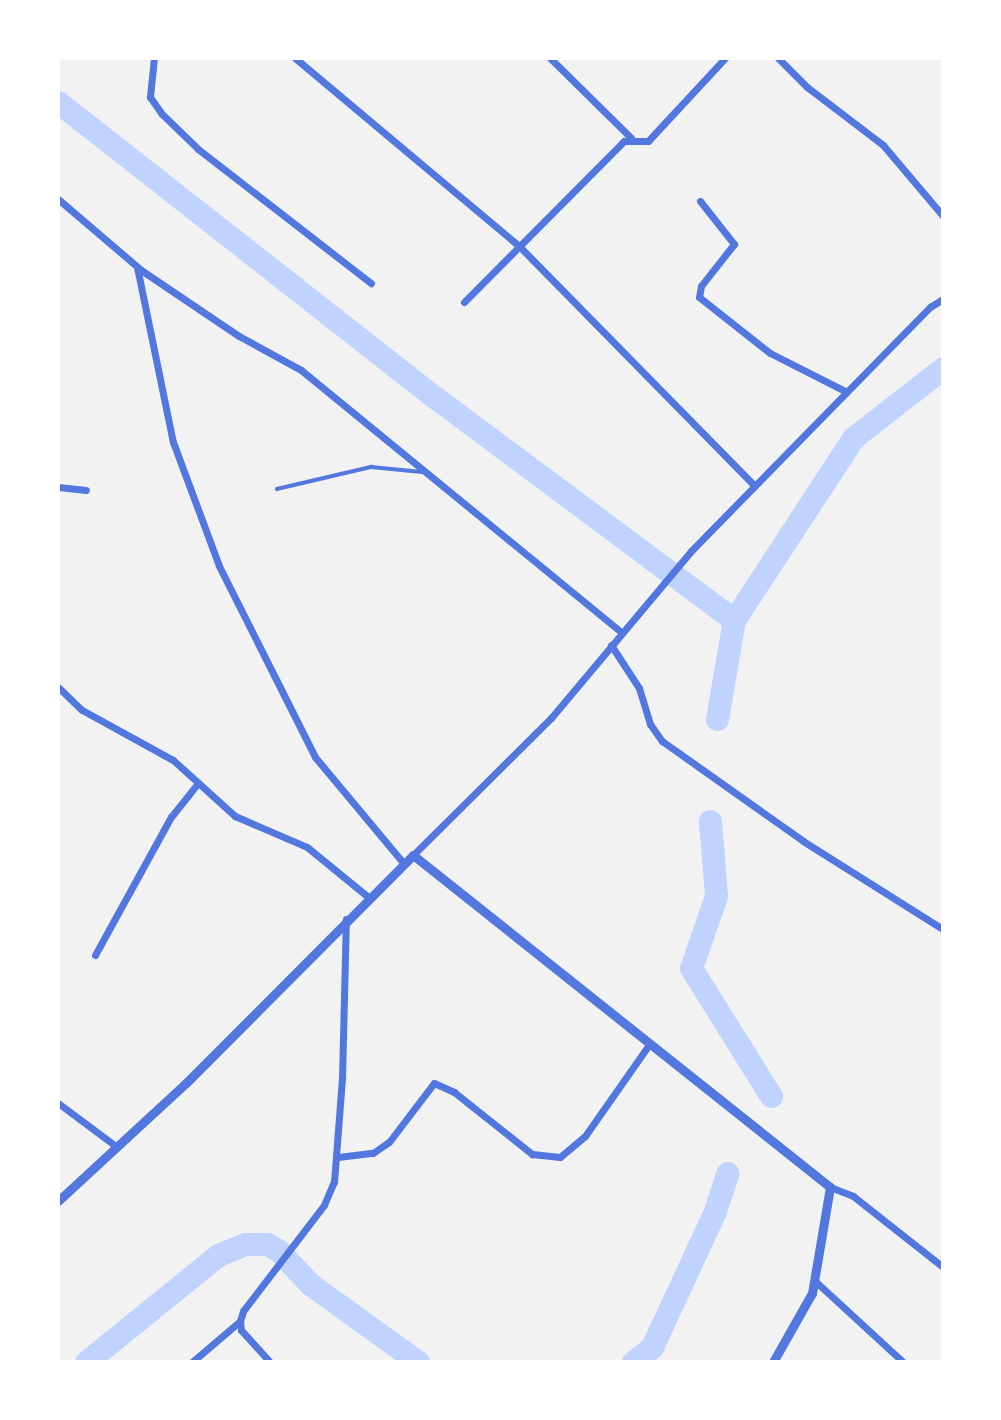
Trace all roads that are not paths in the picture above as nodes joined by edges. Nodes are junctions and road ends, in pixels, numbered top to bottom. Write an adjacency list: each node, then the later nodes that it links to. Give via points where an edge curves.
1 (154, 58): 12 (street, via 150,97 162,114 198,149)
2 (550, 58): 6 (street)
3 (725, 58): 6 (street, via 648,141)
4 (778, 58): 9 (street, via 807,87 883,145)
5 (301, 59): 10 (street)
6 (631, 138): 10 (street)
7 (58, 199): 11 (street)
8 (701, 201): 15 (street, via 734,244 701,286 699,297 770,353)
9 (943, 216)
10 (520, 247): 14 (street); 17 (street)
11 (137, 267): 16 (street, via 301,370); 27 (street, via 173,442 219,566 316,757)
12 (371, 283)
13 (943, 299): 15 (street)
14 (464, 302)
15 (848, 392): 17 (street)
16 (427, 474): 19 (lane, via 371,467); 21 (street)
17 (755, 486): 21 (street, via 691,551)
18 (58, 487): 20 (street)
19 (277, 489)
20 (86, 490)
21 (622, 633): 22 (street)
22 (611, 645): 26 (street, via 551,719); 30 (street, via 639,688 650,724 662,741 803,841)
23 (60, 689): 24 (street); 25 (street, via 82,710 149,744)
24 (58, 699)
25 (198, 783): 28 (street, via 236,816 307,847); 31 (street, via 171,817)
26 (413, 855): 27 (street); 32 (street)
27 (404, 864): 28 (street)
28 (369, 897): 29 (street)
29 (346, 918): 34 (street); 35 (street)
30 (943, 931)
31 (95, 955)
32 (650, 1044): 35 (street, via 585,1136 560,1157 532,1153 454,1092 434,1083 389,1142 373,1153); 36 (street)
33 (58, 1103): 34 (street)
34 (117, 1147): 37 (street)
35 (338, 1157): 40 (street, via 330,1194 278,1261)
36 (831, 1188): 38 (street, via 853,1196); 39 (street)
37 (58, 1201)
38 (943, 1267)
39 (815, 1281): 43 (street); 44 (street)
40 (240, 1321): 41 (street); 42 (street, via 241,1330)
41 (192, 1362)
42 (270, 1362)
43 (773, 1362)
44 (903, 1362)

